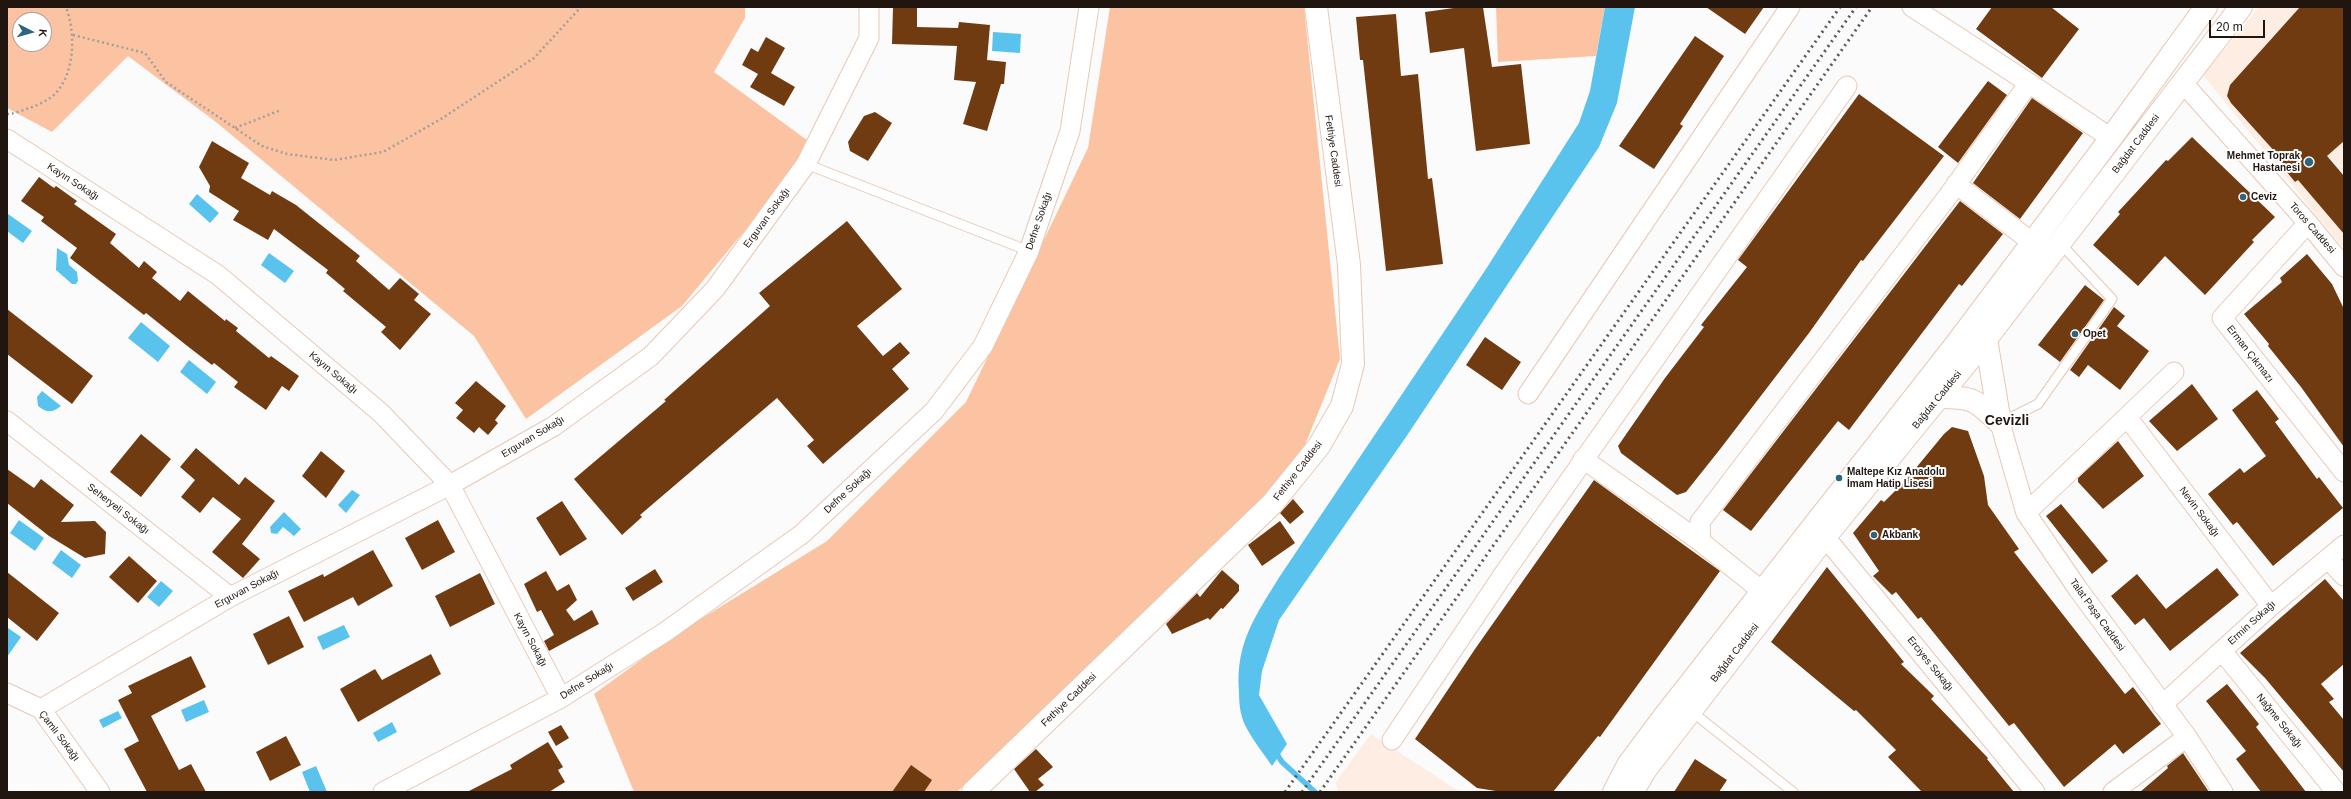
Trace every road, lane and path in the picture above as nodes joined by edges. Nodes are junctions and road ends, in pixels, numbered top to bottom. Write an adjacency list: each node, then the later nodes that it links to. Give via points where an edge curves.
1 (66, 7): 10 (path)
2 (581, 7): 16 (path, via 534,58 441,119 383,152 334,160 287,154 262,146)
3 (869, 7): 19 (street, Erguvan Sokağı, via 869,38)
4 (1089, 7): 24 (street, Defne Sokağı, via 1070,131)
5 (1316, 7): 55 (main road, Fethiye Caddesi, via 1349,265 1353,364 1342,406 1319,446 1272,504)
6 (1790, 7): 28 (street)
7 (1912, 7): 11 (street)
8 (2206, 7): 17 (main road, Bağdat Caddesi)
9 (2241, 7): 12 (main road, Bağdat Caddesi)
10 (72, 35): 15 (path, via 69,65 60,89 39,104); 16 (path, via 145,52 166,82)
11 (2029, 83): 17 (street); 20 (street)
12 (2183, 83): 21 (street, Toros Caddesi); 23 (main road, Bağdat Caddesi)
13 (1847, 86): 33 (street)
14 (281, 110): 16 (path)
15 (7, 114)
16 (234, 128)
17 (2111, 138): 22 (main road, Bağdat Caddesi)
18 (7, 139): 35 (street, Kayın Sokağı, via 218,275 381,413)
19 (806, 164): 24 (lane); 35 (street, Erguvan Sokağı, via 715,289 651,356 554,426)
20 (1956, 184): 22 (street); 38 (street, via 1713,503 1700,522)
21 (2308, 223): 25 (street, Toros Caddesi); 34 (street, Erman Çıkmazı, via 2222,318)
22 (2033, 243): 42 (main road, Bağdat Caddesi)
23 (2060, 243): 26 (main road, Bağdat Caddesi); 32 (lane, via 2112,299 2038,404)
24 (1029, 250): 47 (street, Defne Sokağı, via 983,346 934,411 802,534 664,632)
25 (2343, 263)
26 (1986, 339): 29 (main road, Bağdat Caddesi); 32 (main road, Talat Paşa Caddesi)
27 (2174, 372): 30 (street)
28 (1528, 394)
29 (1940, 397): 32 (main road, via 1965,397 1979,404); 37 (main road, Bağdat Caddesi)
30 (2127, 417): 36 (street); 44 (street, Nevin Sokağı)
31 (7, 420): 43 (street, Seheryeli Sokağı)
32 (2000, 423): 36 (street, Talat Paşa Caddesi)
33 (1583, 459): 38 (street); 52 (street)
34 (2344, 472)
35 (450, 484): 43 (street, Erguvan Sokağı); 47 (street, Kayın Sokağı)
36 (2026, 512): 48 (street, Talat Paşa Caddesi)
37 (1825, 537): 50 (main road, Bağdat Caddesi); 59 (street, Erciyes Sokağı)
38 (1701, 542): 42 (street)
39 (2344, 545): 40 (street, Ermin Sokağı)
40 (2328, 559): 41 (street); 44 (street, Ermin Sokağı)
41 (2344, 576)
42 (1762, 591): 56 (main road, Bağdat Caddesi, via 1640,748)
43 (230, 597): 49 (street, Erguvan Sokağı)
44 (2271, 606): 45 (street, Ermin Sokağı)
45 (2222, 651): 48 (street, Ermin Sokağı); 62 (street, Nağme Sokağı)
46 (7, 693): 49 (street, Çamlı Sokağı)
47 (561, 698): 54 (street, Defne Sokağı)
48 (2162, 705): 51 (street, Talat Paşa Caddesi)
49 (41, 709): 53 (street, Çamlı Sokağı)
50 (1691, 710): 57 (main road, Bağdat Caddesi, via 1646,769); 58 (lane)
51 (2187, 737): 60 (street); 61 (street, Talat Paşa Caddesi)
52 (1392, 740)
53 (100, 792)
54 (383, 792)
55 (973, 792)
56 (1614, 792)
57 (1632, 792)
58 (1793, 792)
59 (2035, 792)
60 (2113, 792)
61 (2223, 792)
62 (2336, 792)

